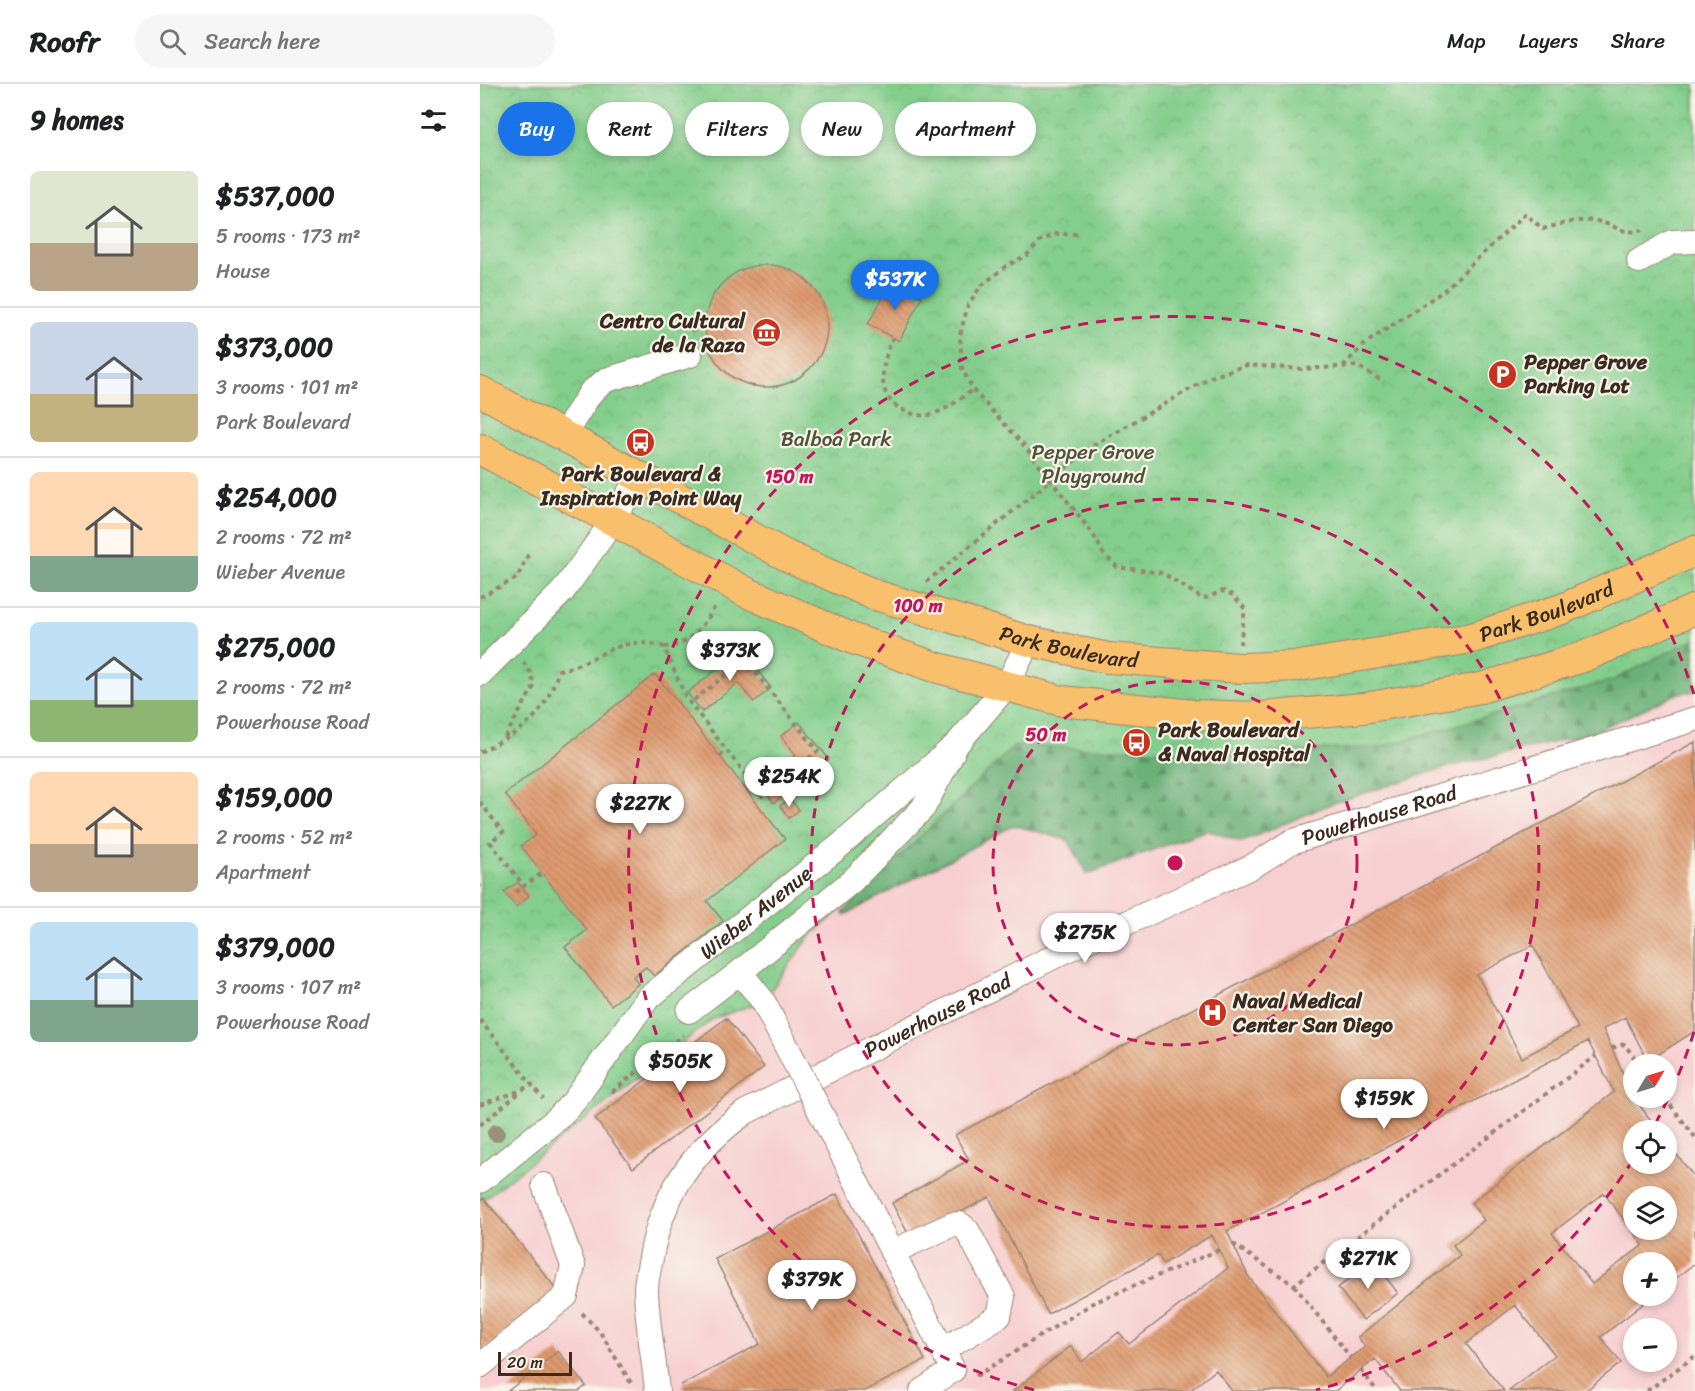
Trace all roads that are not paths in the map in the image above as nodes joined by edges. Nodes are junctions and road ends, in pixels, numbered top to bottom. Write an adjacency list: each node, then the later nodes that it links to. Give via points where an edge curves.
1 (1695, 241): 2 (street, via 1672,242)
2 (1639, 261)
3 (690, 355): 5 (street, via 606,380 591,392)
4 (480, 390): 5 (main road, Park Boulevard)
5 (563, 436): 7 (main road, Park Boulevard)
6 (480, 449): 8 (main road)
7 (638, 477): 8 (street); 11 (main road, Park Boulevard, via 787,556 875,595)
8 (613, 521): 12 (street, via 563,591); 13 (main road, via 746,592 853,639)
9 (1695, 551): 11 (main road, Park Boulevard, via 1562,609 1472,638 1299,666 1178,665 1108,658)
10 (1695, 609): 13 (main road, via 1583,657 1481,688 1364,708 1260,717 1193,715 1062,701)
11 (1029, 641): 13 (street, Wieber Avenue)
12 (480, 674)
13 (1006, 687): 15 (street, Wieber Avenue)
14 (1695, 719): 23 (street, Powerhouse Road, via 1291,842 1253,866 1071,948 746,1112 722,1128 705,1146 664,1205 646,1288)
15 (957, 744): 16 (street, via 923,808 852,881); 18 (street, Wieber Avenue, via 836,849 648,998 558,1118)
16 (740, 972): 17 (street); 20 (street, bridge, via 763,1001)
17 (687, 1022)
18 (480, 1181)
19 (543, 1185): 22 (street, via 573,1266 566,1296)
20 (892, 1252): 21 (street); 21 (street, via 960,1224 1003,1297 999,1316)
21 (943, 1350): 24 (street, via 953,1370)
22 (480, 1366)
23 (657, 1391)
24 (922, 1391)

